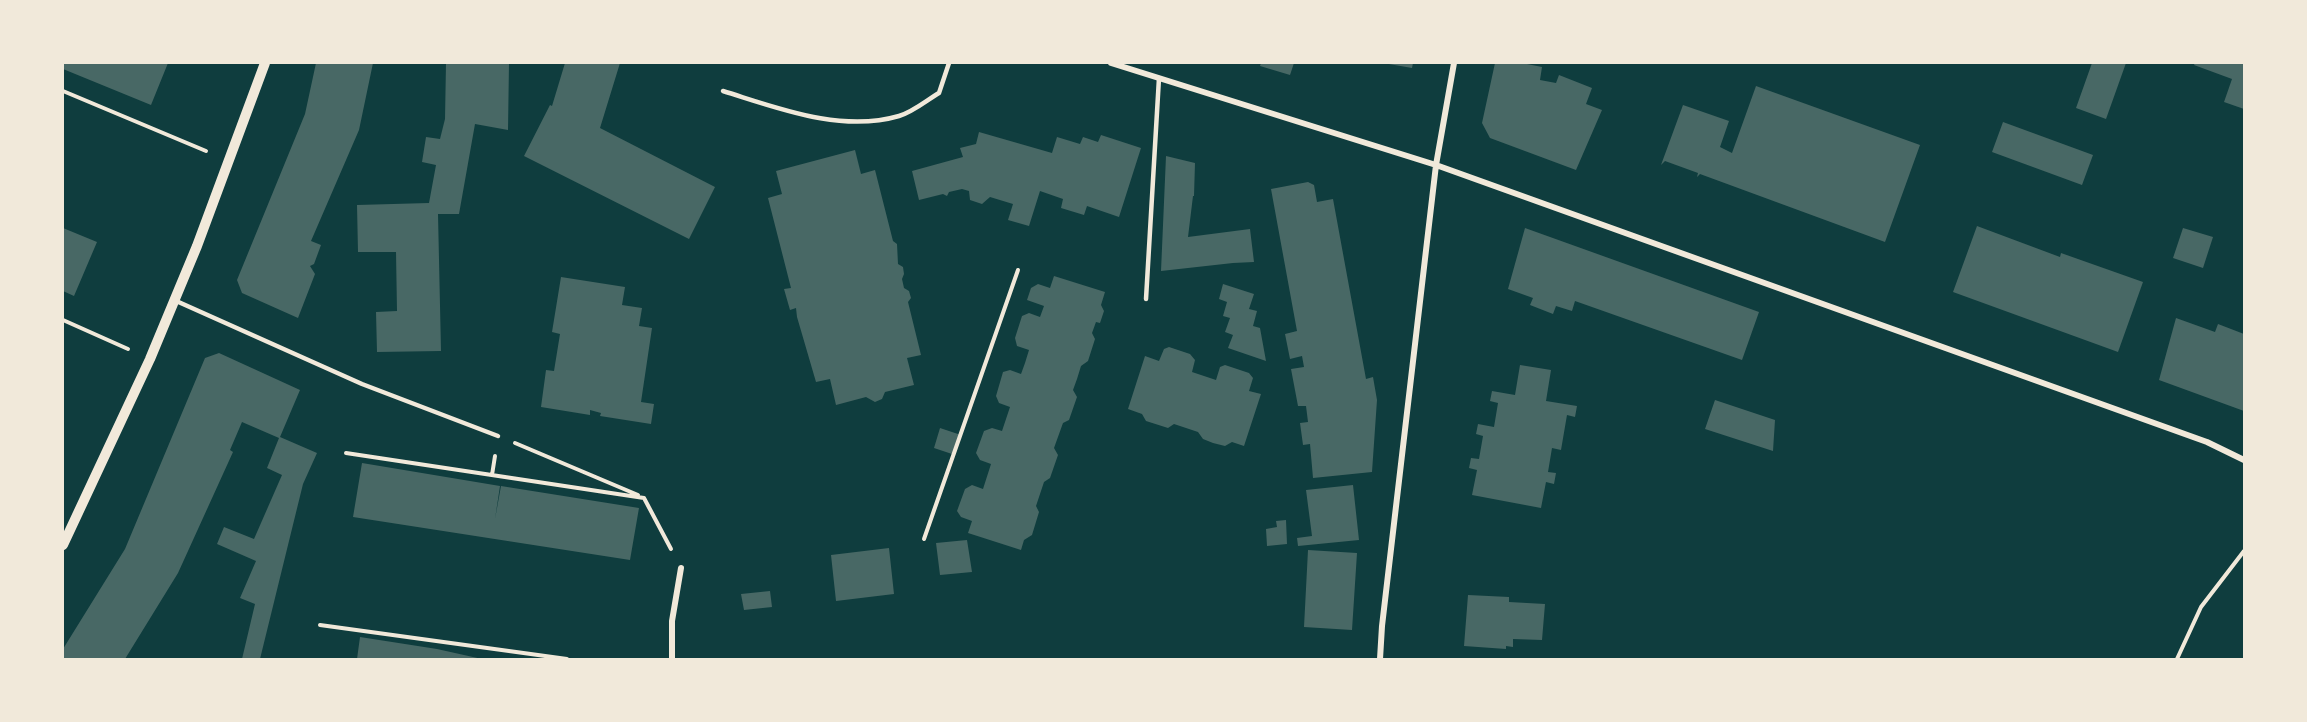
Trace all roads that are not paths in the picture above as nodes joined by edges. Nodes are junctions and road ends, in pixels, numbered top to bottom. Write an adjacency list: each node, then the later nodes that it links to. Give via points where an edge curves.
1 (265, 63): 9 (street)
2 (949, 63): 6 (lane, via 939,93 900,116 858,122 808,117)
3 (1111, 63): 5 (street)
4 (1454, 63): 7 (street)
5 (1159, 78): 7 (street); 8 (lane)
6 (723, 91)
7 (1436, 165): 11 (street, via 2207,442); 15 (street)
8 (1146, 298)
9 (174, 300): 10 (lane, via 362,384); 12 (street)
10 (498, 436)
11 (2244, 460)
12 (63, 545)
13 (681, 568): 14 (street, via 672,621)
14 (672, 659)
15 (1380, 659)

